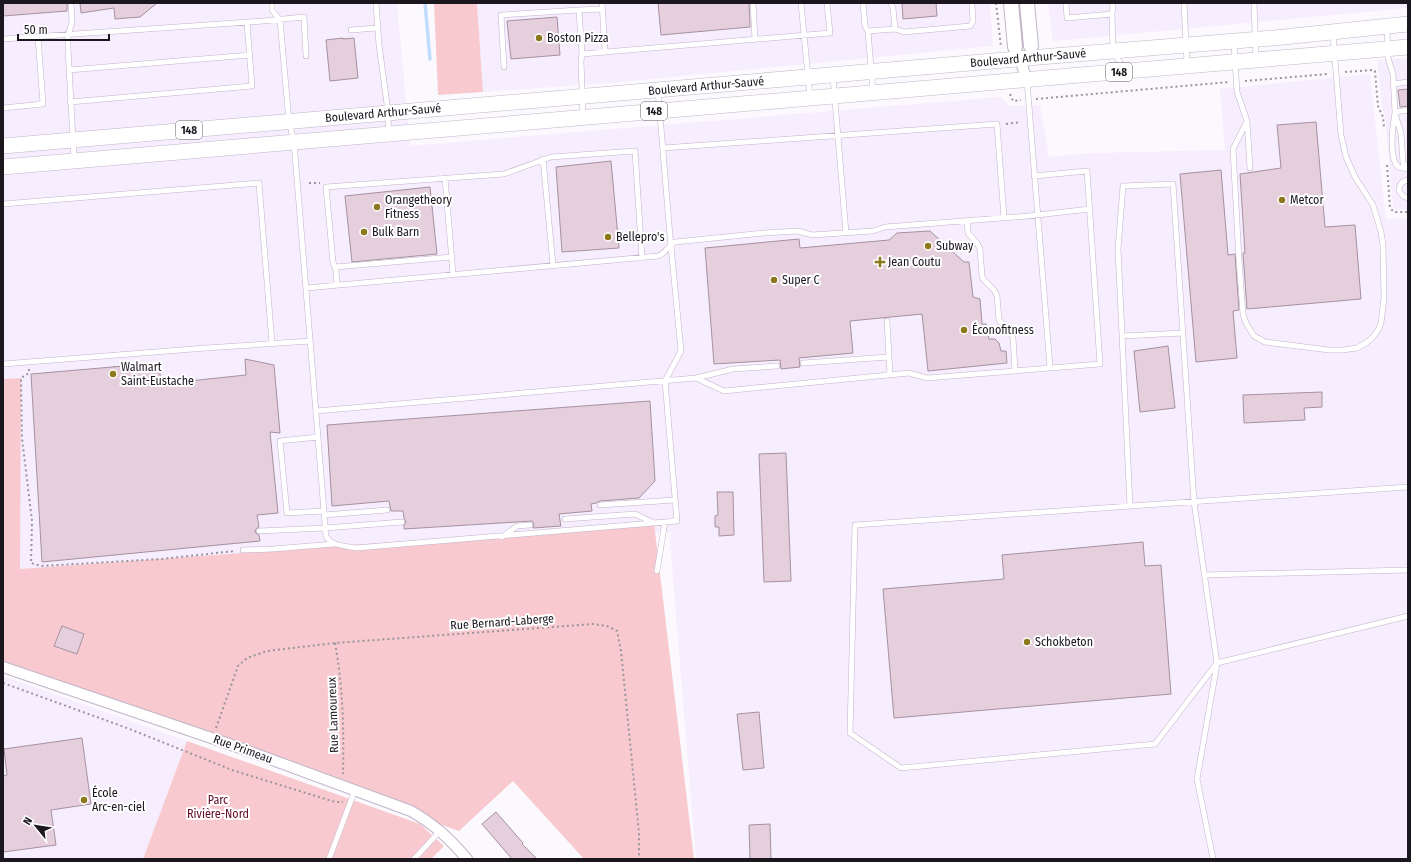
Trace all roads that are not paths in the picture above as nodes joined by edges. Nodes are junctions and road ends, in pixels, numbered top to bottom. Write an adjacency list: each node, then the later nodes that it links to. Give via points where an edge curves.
1 (71, 3): 28 (lane, via 72,22)
2 (272, 3): 19 (lane, via 272,10)
3 (376, 3): 23 (lane)
4 (753, 3): 32 (lane)
5 (801, 3): 29 (lane)
6 (827, 3): 29 (lane, via 830,33)
7 (863, 3): 26 (lane, via 865,26)
8 (972, 3): 24 (lane, via 974,21 970,26 904,32)
9 (1011, 3): 40 (street)
10 (1028, 3): 40 (street)
11 (1066, 3): 18 (lane, via 1067,18)
12 (1112, 3): 18 (lane)
13 (1184, 3): 35 (lane)
14 (1254, 3): 33 (lane)
15 (893, 5): 24 (lane)
16 (602, 6): 17 (lane); 39 (lane)
17 (579, 10): 42 (lane); 48 (lane, via 501,15)
18 (1112, 14): 38 (lane)
19 (280, 20): 20 (lane); 44 (lane, via 304,17); 69 (lane)
20 (247, 22): 28 (lane); 43 (lane)
21 (1408, 24): 22 (main road, Boulevard Arthur-Sauvé / 148)
22 (1387, 26): 27 (main road, Boulevard Arthur-Sauvé / 148); 37 (lane)
23 (377, 28): 25 (lane); 67 (lane)
24 (895, 29): 26 (lane)
25 (351, 30)
26 (868, 31): 50 (lane)
27 (1333, 32): 33 (main road, Boulevard Arthur-Sauvé / 148); 41 (lane)
28 (68, 35): 30 (lane); 49 (lane)
29 (804, 35): 32 (lane); 53 (lane)
30 (38, 37): 31 (lane); 63 (lane, via 43,104)
31 (3, 39)
32 (755, 39): 39 (lane)
33 (1256, 39): 34 (main road, Boulevard Arthur-Sauvé / 148); 45 (lane)
34 (1233, 41): 35 (main road, Boulevard Arthur-Sauvé / 148); 46 (lane)
35 (1186, 45): 38 (main road, Boulevard Arthur-Sauvé / 148); 47 (lane)
36 (1408, 47): 37 (main road, Boulevard Arthur-Sauvé / 148)
37 (1388, 49): 41 (main road, Boulevard Arthur-Sauvé / 148); 56 (lane)
38 (1113, 51): 40 (main road, Boulevard Arthur-Sauvé / 148); 51 (lane, via 1121,64)
39 (605, 52): 42 (lane)
40 (1024, 52): 50 (main road, Boulevard Arthur-Sauvé / 148); 54 (street)
41 (1335, 53): 45 (main road, Boulevard Arthur-Sauvé / 148); 70 (lane, via 1341,135 1346,157 1373,205 1383,245 1384,298 1381,323 1373,337 1357,348 1336,350 1275,344 1260,340 1248,327 1243,314 1233,149)
42 (582, 54): 59 (lane)
43 (250, 56): 49 (lane); 62 (lane, via 252,86)
44 (306, 56)
45 (1256, 60): 46 (main road, Boulevard Arthur-Sauvé / 148)
46 (1235, 62): 47 (main road, Boulevard Arthur-Sauvé / 148); 70 (lane, via 1238,92)
47 (1187, 66): 51 (main road, Boulevard Arthur-Sauvé / 148)
48 (504, 67)
49 (69, 70): 62 (lane)
50 (871, 72): 52 (main road, Boulevard Arthur-Sauvé / 148); 58 (lane)
51 (1122, 72): 54 (main road, Boulevard Arthur-Sauvé / 148)
52 (833, 75): 53 (main road, Boulevard Arthur-Sauvé / 148); 60 (lane)
53 (808, 77): 57 (main road, Boulevard Arthur-Sauvé / 148); 61 (lane)
54 (1027, 80): 58 (main road, Boulevard Arthur-Sauvé / 148); 82 (lane)
55 (1408, 82): 56 (lane)
56 (1393, 84): 66 (lane)
57 (658, 90): 59 (main road, Boulevard Arthur-Sauvé / 148); 65 (lane)
58 (873, 93): 60 (main road, Boulevard Arthur-Sauvé / 148)
59 (582, 96): 67 (main road, Boulevard Arthur-Sauvé / 148); 68 (lane)
60 (835, 96): 61 (main road, Boulevard Arthur-Sauvé / 148); 72 (lane)
61 (810, 98): 65 (main road, Boulevard Arthur-Sauvé / 148)
62 (70, 102): 73 (lane)
63 (3, 108)
64 (1408, 110): 66 (lane)
65 (660, 111): 68 (main road, Boulevard Arthur-Sauvé / 148); 76 (lane)
66 (1395, 112): 81 (lane, via 1401,133 1402,163); 81 (lane, via 1392,135 1394,162 1398,167)
67 (388, 113): 69 (main road, Boulevard Arthur-Sauvé / 148); 71 (lane)
68 (583, 118): 71 (main road, Boulevard Arthur-Sauvé / 148)
69 (289, 121): 73 (main road, Boulevard Arthur-Sauvé / 148); 74 (lane)
70 (1247, 121): 80 (lane)
71 (389, 134): 74 (main road, Boulevard Arthur-Sauvé / 148)
72 (838, 135): 76 (lane); 89 (lane, via 997,124); 91 (lane)
73 (73, 140): 75 (main road, Boulevard Arthur-Sauvé / 148); 78 (lane)
74 (294, 142): 78 (main road, Boulevard Arthur-Sauvé / 148); 99 (lane)
75 (3, 146)
76 (663, 148): 92 (lane)
77 (543, 159): 83 (lane, via 504,174); 94 (lane, via 635,151); 95 (lane)
78 (75, 161): 79 (main road, Boulevard Arthur-Sauvé / 148)
79 (3, 167)
80 (1250, 168)
81 (1408, 168)
82 (1034, 176): 87 (lane, via 1087,170); 88 (lane)
83 (445, 178): 93 (lane); 96 (lane, via 326,187)
84 (1408, 180): 85 (lane, via 1403,181 1399,191)
85 (1408, 198)
86 (3, 204): 104 (lane, via 259,183)
87 (1090, 209): 88 (lane); 109 (lane, via 1100,364)
88 (1038, 214): 89 (lane); 109 (lane)
89 (1004, 218): 90 (lane)
90 (967, 220): 91 (lane); 110 (lane, via 968,233 980,249 983,279 997,296 999,320 1014,340)
91 (846, 233): 92 (lane, via 764,233 678,242)
92 (671, 245): 94 (lane, via 661,255); 113 (lane, via 681,351)
93 (452, 257): 96 (lane); 97 (lane)
94 (642, 258): 95 (lane)
95 (553, 265): 97 (lane)
96 (335, 267): 98 (lane)
97 (454, 274): 98 (lane)
98 (337, 285): 99 (lane)
99 (306, 288): 103 (lane)
100 (887, 322): 105 (lane)
101 (1183, 333): 102 (lane); 102 (lane, via 1173,184 1122,186 1118,249); 118 (lane)
102 (1122, 336): 120 (lane)
103 (310, 341): 104 (lane); 114 (lane)
104 (272, 343): 107 (lane)
105 (889, 357): 106 (lane); 111 (lane)
106 (803, 363)
107 (3, 364)
108 (777, 366): 112 (lane, via 734,369)
109 (1050, 367): 110 (lane)
110 (1015, 371): 111 (lane, via 927,378 909,373)
111 (890, 375): 112 (lane, via 724,391)
112 (696, 378): 113 (lane)
113 (665, 381): 114 (lane); 117 (lane)
114 (316, 411): 115 (lane)
115 (318, 437): 122 (lane); 122 (lane, via 280,441 287,513)
116 (1408, 487): 118 (lane)
117 (675, 500): 119 (lane); 125 (lane, via 677,521)
118 (1194, 502): 120 (lane); 135 (lane)
119 (600, 506)
120 (1130, 506): 137 (lane, via 855,525 850,733 901,768 1155,744)
121 (387, 510): 122 (lane)
122 (324, 513): 128 (lane)
123 (565, 519): 126 (lane, via 635,514)
124 (402, 522): 128 (lane)
125 (666, 522): 126 (lane); 134 (lane)
126 (654, 523): 130 (lane)
127 (530, 525): 130 (lane, via 517,526)
128 (325, 528): 129 (lane); 131 (lane, via 328,539)
129 (259, 531)
130 (502, 537): 131 (lane, via 356,548)
131 (335, 544): 132 (lane)
132 (243, 550)
133 (1408, 570): 135 (lane)
134 (657, 571)
135 (1205, 575): 137 (lane)
136 (1408, 616): 137 (lane)
137 (1217, 664): 144 (lane, via 1197,779)
138 (3, 667): 139 (street, Rue Primeau)
139 (356, 790): 140 (street, Rue Primeau, via 411,811); 141 (lane)
140 (440, 830): 142 (lane); 143 (street, Rue Primeau)
141 (329, 859)
142 (414, 859)
143 (467, 859)
144 (1213, 859)

